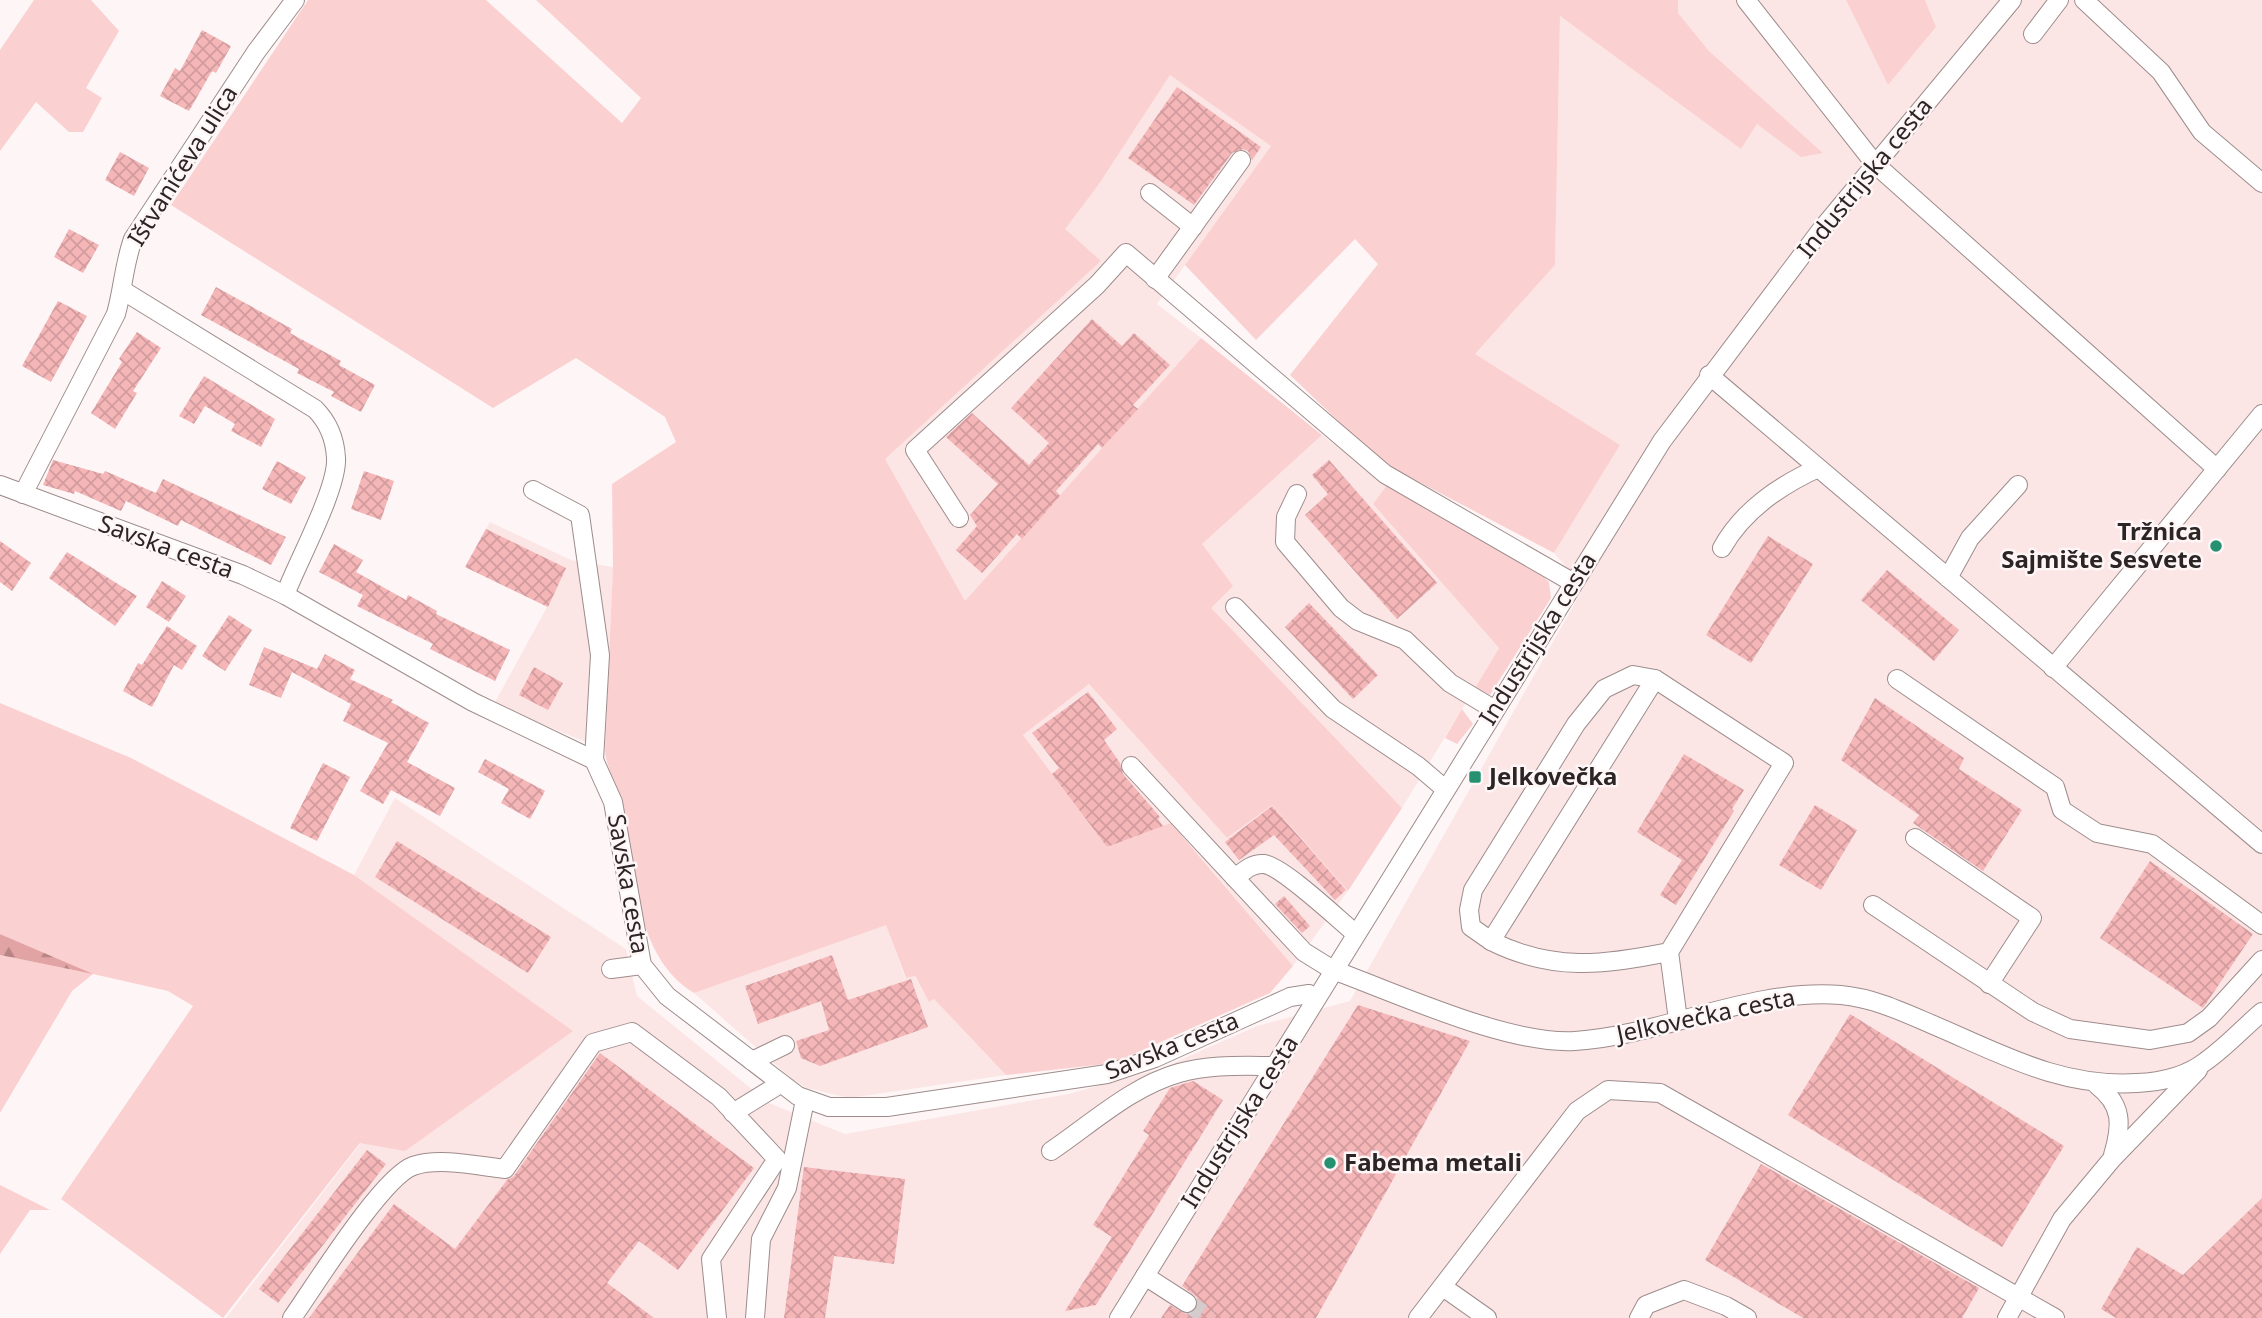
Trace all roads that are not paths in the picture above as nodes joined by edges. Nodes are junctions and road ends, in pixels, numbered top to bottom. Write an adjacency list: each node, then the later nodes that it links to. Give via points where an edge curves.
1 (295, 0): 13 (street, Ištvanićeva ulica, via 133,239)
2 (1746, 0): 8 (street)
3 (2012, 0): 8 (street, Industrijska cesta)
4 (2059, 0): 6 (street)
5 (2084, 0): 9 (street, via 2161,72 2202,132)
6 (2034, 34)
7 (1241, 160): 11 (street)
8 (1875, 164): 14 (street, Industrijska cesta); 17 (street)
9 (2262, 183)
10 (1150, 193): 11 (street)
11 (1193, 227): 12 (street)
12 (1155, 279): 23 (street, via 1126,253 1097,285 915,450); 26 (street, via 1385,474)
13 (122, 290): 21 (street, Ištvanićeva ulica, via 116,314); 27 (street, via 315,409 326,421 337,459)
14 (1709, 375): 16 (street); 26 (street, Industrijska cesta)
15 (2262, 414): 17 (street)
16 (1818, 468): 24 (street, via 1766,498 1732,528); 25 (street)
17 (2217, 468): 29 (street)
18 (0, 485): 21 (street, Savska cesta)
19 (2018, 485): 25 (street, via 1970,538)
20 (533, 490): 33 (street, via 580,515 600,655)
21 (23, 494): 27 (street, Savska cesta)
22 (1297, 494): 32 (street, via 1286,517 1285,542 1341,608 1358,621 1405,640 1450,683)
23 (959, 518)
24 (1722, 548)
25 (1948, 578): 29 (street)
26 (1573, 582): 32 (street, Industrijska cesta)
27 (285, 594): 33 (street, Savska cesta, via 473,702)
28 (1235, 607): 35 (street, via 1333,709)
29 (2053, 668): 37 (street)
30 (1655, 679): 42 (street); 42 (street, via 1633,675 1604,689 1576,724 1473,890 1471,927); 43 (street, via 1784,763)
31 (1897, 679): 40 (street, via 2055,787 2063,810 2097,833 2152,844)
32 (1494, 710): 35 (street, Industrijska cesta)
33 (594, 760): 45 (street, Savska cesta, via 613,802)
34 (1131, 766): 38 (street, Jelkovečka cesta)
35 (1445, 789): 41 (street, Industrijska cesta)
36 (1915, 838): 48 (street, via 2032,918)
37 (2262, 844)
38 (1235, 878): 41 (street, via 1259,864 1277,869); 47 (street, Jelkovečka cesta, via 1304,952)
39 (1872, 905): 48 (street)
40 (2262, 925)
41 (1355, 933): 47 (street, Industrijska cesta)
42 (1491, 941): 43 (street, via 1517,954 1570,964 1608,964)
43 (1669, 952): 51 (street)
44 (2262, 960): 48 (street, via 2209,1018 2188,1032 2150,1041 2070,1028 2033,1012)
45 (642, 965): 46 (street); 53 (street, Savska cesta, via 667,996)
46 (611, 969)
47 (1333, 970): 49 (street, Industrijska cesta); 51 (street, Jelkovečka cesta, via 1475,1022 1539,1040 1592,1040)
48 (1989, 984)
49 (1316, 998): 55 (street, Industrijska cesta); 58 (street, Savska cesta, via 1309,994 1290,997 1155,1058 1107,1074 887,1107 829,1108)
50 (2262, 1012): 54 (street, Jelkovečka cesta)
51 (1678, 1020): 57 (street, Jelkovečka cesta, via 1811,995 1860,998 1886,1004 2052,1074)
52 (785, 1045): 53 (street)
53 (752, 1061): 56 (street, Savska cesta)
54 (2205, 1062): 57 (street, Jelkovečka cesta, via 2155,1082); 61 (street)
55 (1275, 1066): 60 (street, via 1180,1072 1146,1085); 62 (street, Industrijska cesta)
56 (780, 1084): 58 (street, Savska cesta); 59 (street)
57 (2097, 1085): 61 (street, via 2109,1094 2121,1121)
58 (805, 1100): 68 (street, via 787,1188 761,1239)
59 (733, 1113): 66 (street, via 719,1097 632,1032 593,1043 505,1169 448,1164 412,1167 383,1192); 67 (street, via 777,1159 711,1259)
60 (1051, 1151)
61 (2112, 1159): 64 (street, via 2062,1219)
62 (1145, 1276): 65 (street); 69 (street, Industrijska cesta)
63 (1443, 1287): 64 (street, via 1577,1111 1608,1090 1660,1093); 70 (street); 71 (street)
64 (2020, 1296): 74 (street); 75 (street)
65 (1187, 1303)
66 (292, 1318)
67 (717, 1318)
68 (755, 1318)
69 (1119, 1318)
70 (1418, 1318)
71 (1487, 1318)
72 (1639, 1318): 73 (street, via 1646,1306 1684,1290)
73 (1747, 1318)
74 (2007, 1318)
75 (2055, 1318)

